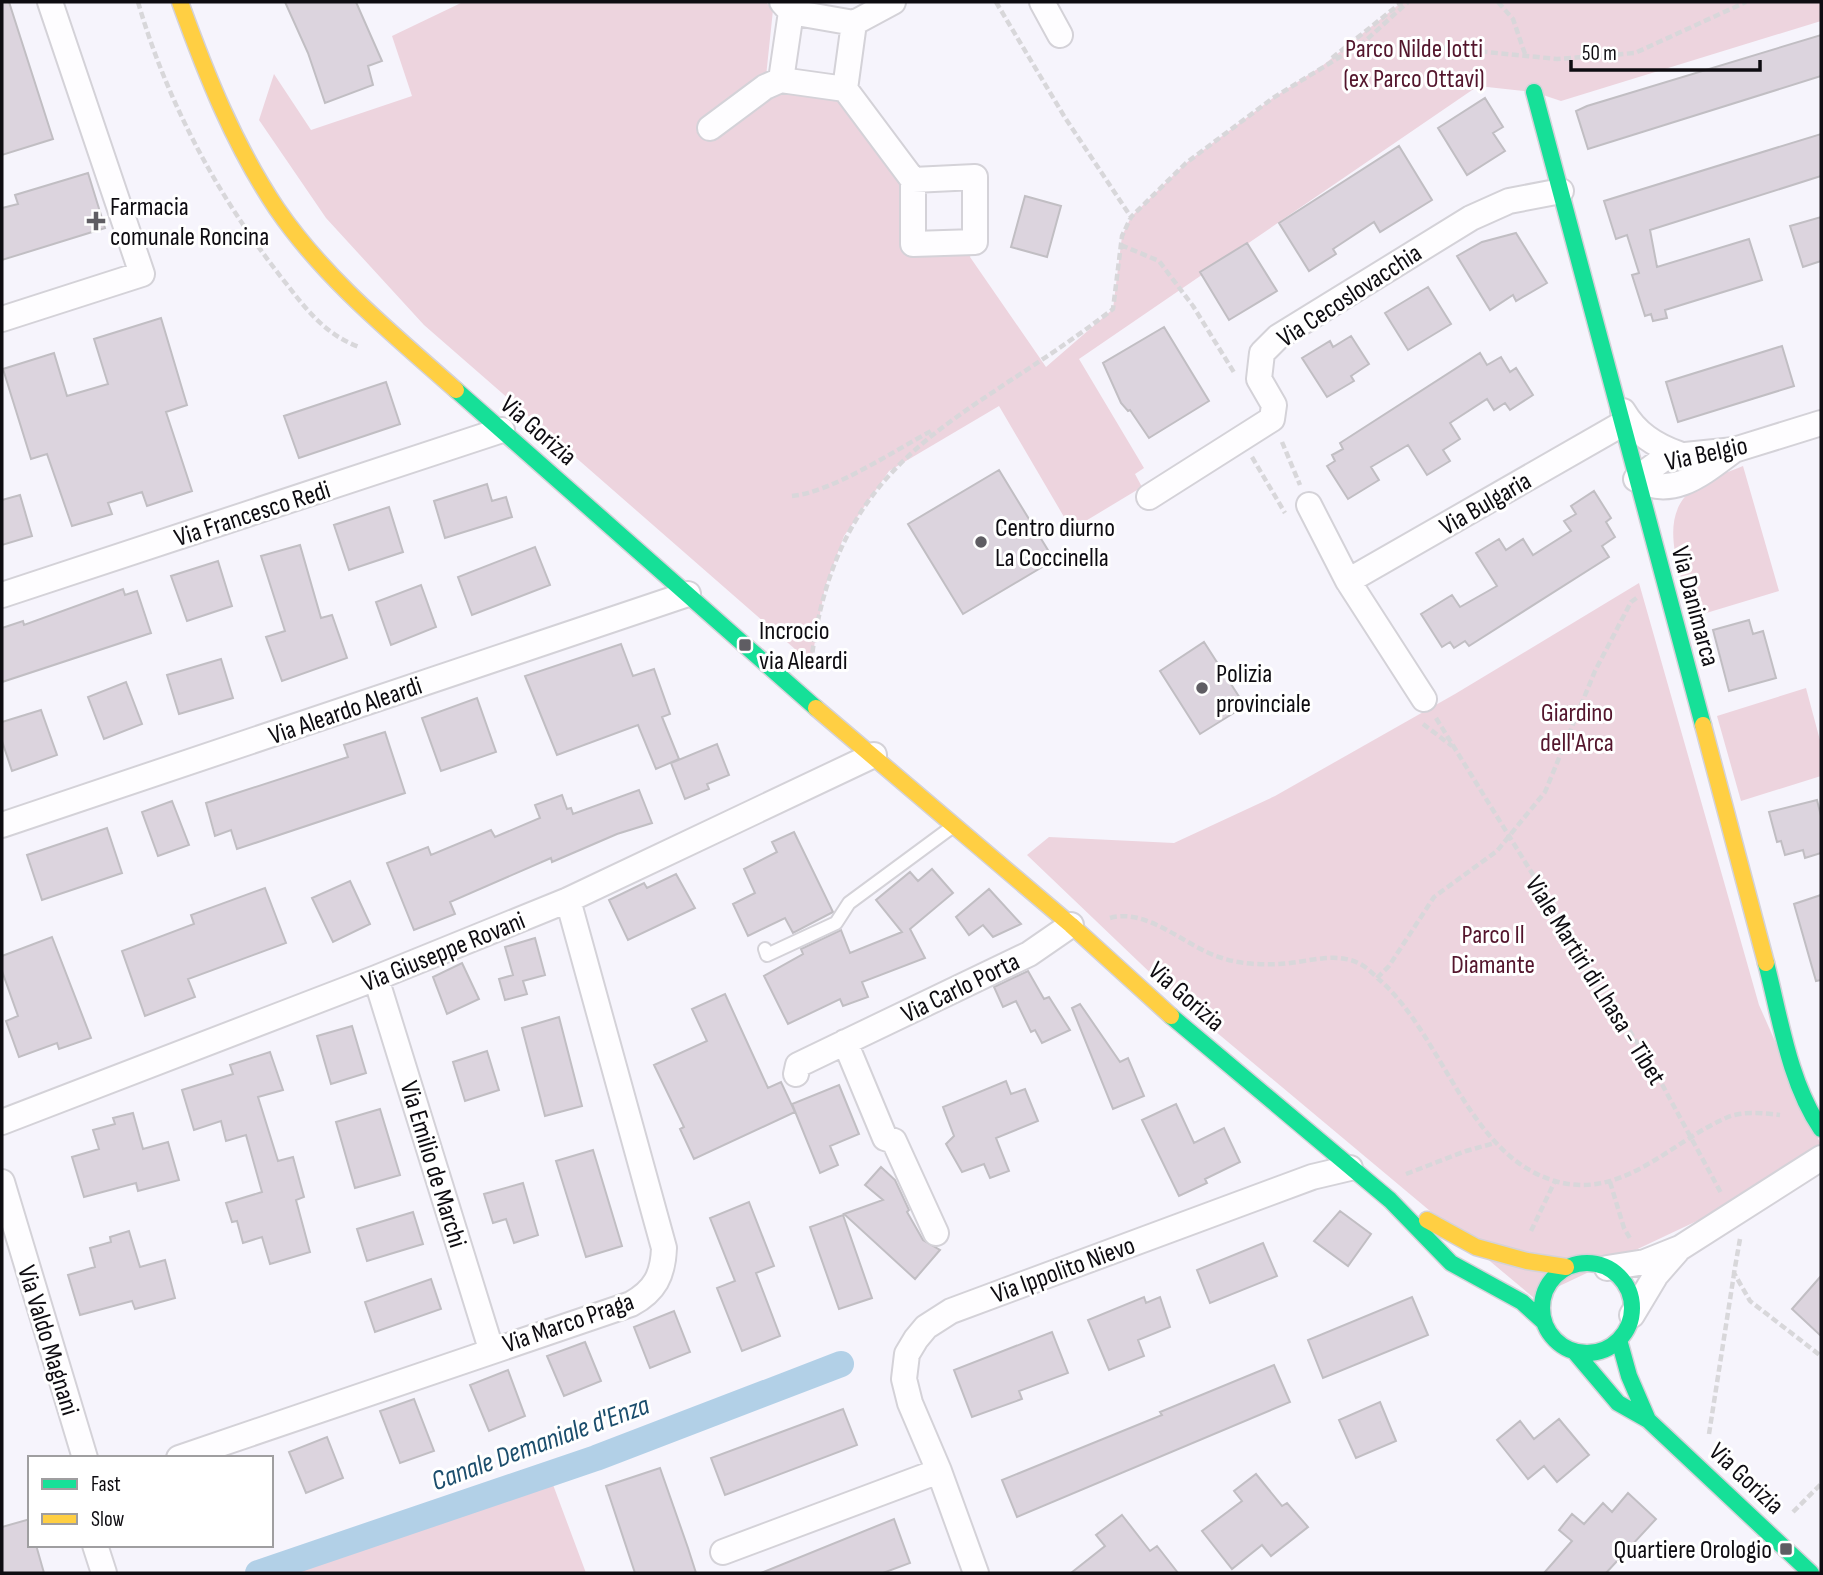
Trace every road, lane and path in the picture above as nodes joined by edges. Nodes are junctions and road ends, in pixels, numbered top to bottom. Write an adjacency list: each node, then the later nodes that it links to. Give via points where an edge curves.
1 (50, 2): 23 (street, via 142,274)
2 (180, 2): 29 (main road, Via Gorizia, via 198,55 236,138 278,209 328,272)
3 (893, 2): 11 (street)
4 (996, 2): 22 (path)
5 (1042, 2): 12 (street)
6 (1402, 2): 15 (path)
7 (1408, 2): 13 (path)
8 (1498, 2): 14 (path, via 1513,19)
9 (1746, 2): 14 (path, via 1634,53 1557,60)
10 (786, 7): 11 (street); 16 (street)
11 (854, 23): 17 (street)
12 (1060, 35)
13 (1351, 54): 14 (path, via 1416,45); 15 (path)
14 (1526, 57): 18 (path)
15 (1322, 66): 22 (path, via 1185,163)
16 (781, 80): 17 (street); 19 (street)
17 (845, 89): 20 (street)
18 (1534, 92): 21 (main road, Via Danimarca)
19 (710, 128)
20 (913, 180)
21 (1561, 191): 24 (main road, Via Danimarca); 25 (street, Via Cecoslovacchia, via 1509,201 1471,218 1279,337 1262,353 1259,379 1274,405)
22 (1131, 217): 26 (path, via 1122,236 1113,309)
23 (2, 319)
24 (1616, 400): 28 (main road, Via Danimarca); 31 (street, via 1641,435)
25 (1272, 419): 35 (street); 36 (path)
26 (950, 421): 34 (path, via 858,470); 42 (path, via 889,471 844,536 825,587)
27 (1821, 423): 30 (street, Via Belgio)
28 (1622, 425): 32 (main road, Via Danimarca); 38 (street, Via Bulgaria)
29 (502, 430): 40 (main road, Via Gorizia); 41 (street, Via Francesco Redi)
30 (1734, 450): 31 (street, Via Belgio); 33 (street)
31 (1679, 454): 32 (street, Via Belgio, via 1655,463)
32 (1636, 479): 33 (street, via 1647,485); 37 (main road, Via Danimarca)
33 (1676, 486): 37 (street, via 1658,519)
34 (792, 496)
35 (1149, 497)
36 (1309, 505): 38 (street)
37 (1658, 560): 39 (main road, Via Danimarca)
38 (1348, 581): 43 (street)
39 (1665, 587): 47 (path, via 1631,602 1595,671 1545,792); 55 (main road, Via Danimarca)
40 (688, 594): 42 (main road, Via Gorizia); 45 (street, Via Aleardo Aleardi)
41 (2, 595)
42 (804, 696): 44 (main road, Via Gorizia)
43 (1424, 699): 47 (path, Viale Martiri di Lhasa - Tibet)
44 (874, 755): 46 (main road, Via Gorizia); 48 (street, Via Giuseppe Rovani)
45 (2, 825)
46 (955, 825): 49 (main road, Via Gorizia); 50 (lane, via 849,903 836,923 767,955)
47 (1510, 838): 52 (path, via 1472,872 1434,897); 58 (path, Viale Martiri di Lhasa - Tibet, via 1657,1075)
48 (568, 900): 51 (street, Via Giuseppe Rovani); 74 (street, Via Marco Praga, via 664,1248 664,1266 646,1295 631,1304)
49 (1078, 931): 52 (path, via 1116,916 1141,920 1220,958 1244,964 1348,958); 53 (street, Via Carlo Porta); 61 (main road, Via Gorizia, via 1162,1009)
50 (765, 949)
51 (376, 978): 56 (street, Via Giuseppe Rovani); 74 (street, Via Emilio de Marchi)
52 (1377, 978): 59 (path, via 1403,1004)
53 (845, 1042): 54 (street, Via Carlo Porta, via 798,1065); 66 (street, via 885,1138 894,1141)
54 (796, 1074)
55 (1808, 1110): 57 (main road, Via Danimarca); 58 (path, via 1786,1116 1729,1116)
56 (2, 1122)
57 (1821, 1129)
58 (1691, 1139): 59 (path, via 1618,1181 1590,1186 1555,1181 1517,1164); 65 (path, Viale Martiri di Lhasa - Tibet)
59 (1495, 1143): 63 (path)
60 (1821, 1158): 65 (street)
61 (1350, 1168): 63 (main road, Via Gorizia); 81 (street, Via Ippolito Nievo, via 1312,1177 951,1311 926,1327 907,1354 904,1379)
62 (2, 1182): 79 (street, Via Valdo Magnani)
63 (1376, 1189): 64 (main road, Via Gorizia)
64 (1390, 1200): 68 (main road, Via Gorizia, via 1476,1247); 72 (main road, Via Gorizia, via 1451,1263 1522,1302)
65 (1732, 1213): 67 (street); 70 (path, Viale Martiri di Lhasa - Tibet, via 1742,1231)
66 (936, 1233)
67 (1680, 1248): 69 (street, via 1645,1262); 71 (street, via 1656,1275)
68 (1566, 1267): 69 (main road, via 1594,1263); 72 (main road, via 1546,1287)
69 (1607, 1268): 71 (main road, via 1627,1287)
70 (1734, 1273): 76 (path, via 1750,1301); 78 (path, Viale Martiri di Lhasa - Tibet, via 1708,1433)
71 (1632, 1315): 73 (main road)
72 (1544, 1322): 75 (main road, via 1555,1340)
73 (1619, 1340): 75 (main road, via 1595,1352); 77 (main road, Via Gorizia)
74 (491, 1349): 80 (street, Via Marco Praga)
75 (1574, 1351): 77 (main road, Via Gorizia, via 1618,1403)
76 (1821, 1356)
77 (1648, 1420): 88 (main road, Via Gorizia)
78 (1718, 1442)
79 (84, 1456)
80 (185, 1456)
81 (939, 1471): 85 (street); 87 (street, Via Ippolito Nievo)
82 (1821, 1483): 83 (path, via 1793,1513)
83 (1785, 1505)
84 (96, 1547): 86 (street)
85 (723, 1552)
86 (104, 1573)
87 (976, 1573)
88 (1811, 1573)

